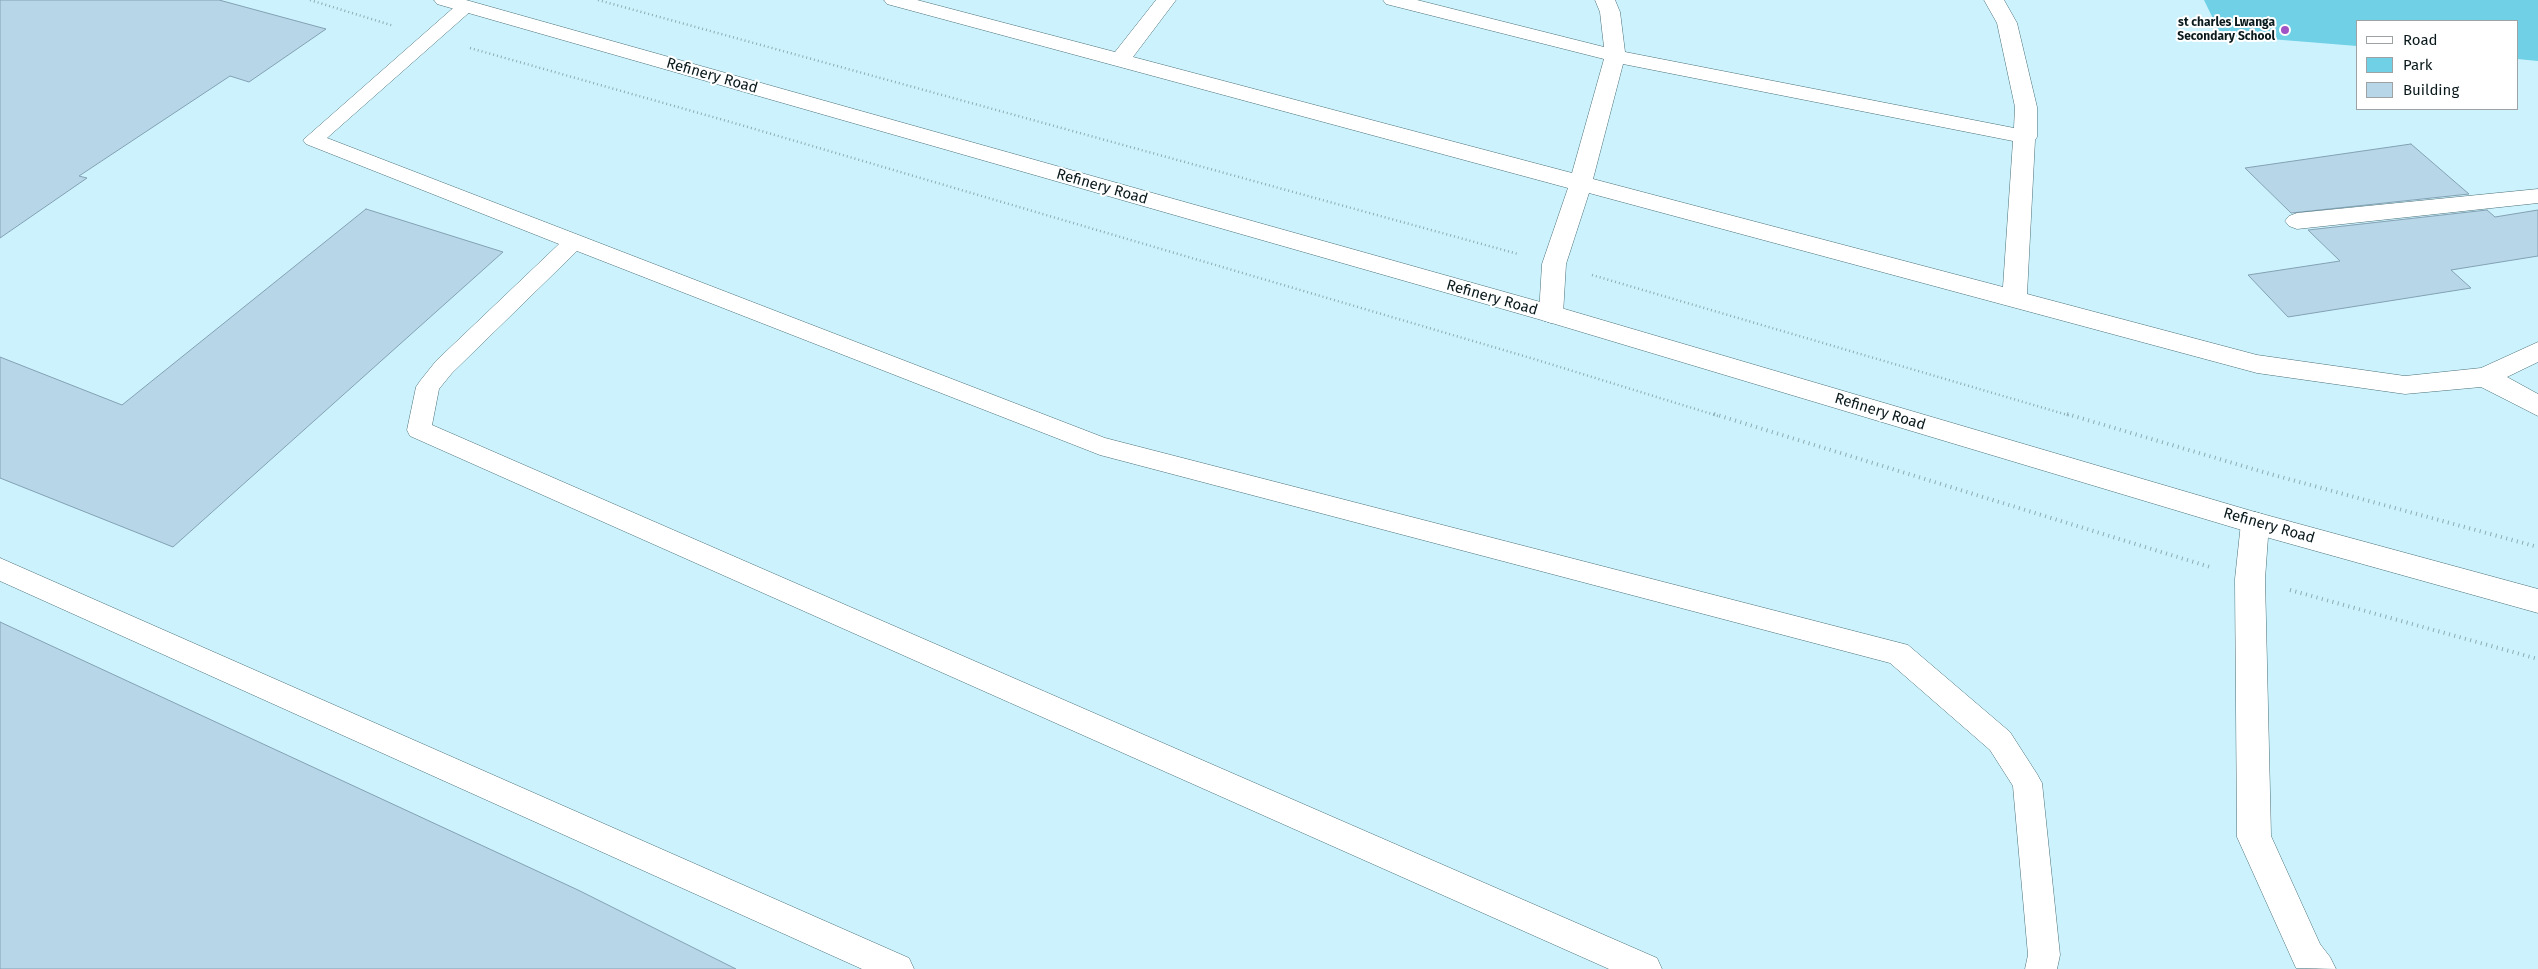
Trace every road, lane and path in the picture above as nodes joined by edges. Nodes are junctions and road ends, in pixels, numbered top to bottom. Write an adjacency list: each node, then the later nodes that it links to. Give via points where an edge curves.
1 (310, 0): 8 (path)
2 (894, 0): 10 (street)
3 (1166, 0): 10 (street)
4 (1393, 0): 9 (street)
5 (1605, 0): 9 (street, via 1610,12)
6 (1994, 0): 11 (street, via 2007,22 2026,107)
7 (455, 3): 8 (lane); 17 (street, Refinery Road)
8 (432, 37): 15 (lane, via 312,140); 23 (path, via 741,124 1524,356)
9 (1615, 56): 11 (street); 12 (street)
10 (1120, 60): 12 (street)
11 (2026, 136): 16 (street)
12 (1580, 185): 16 (street); 17 (street, via 1554,264)
13 (2538, 196): 14 (street)
14 (2297, 221)
15 (572, 243): 27 (lane, via 428,386 419,430); 28 (lane, via 1100,446 1898,653 2000,742 2027,783 2044,955)
16 (2014, 301): 19 (street, via 2257,364 2405,385)
17 (1551, 314): 21 (street, Refinery Road)
18 (2538, 351): 19 (street)
19 (2485, 377): 20 (street)
20 (2538, 406)
21 (2255, 523): 23 (street); 24 (street, Refinery Road)
22 (0, 569): 26 (lane)
23 (2250, 579): 25 (path); 29 (street, via 2254,837 2308,956)
24 (2538, 601)
25 (2538, 659)
26 (898, 969)
27 (1646, 969)
28 (2041, 969)
29 (2318, 969)

